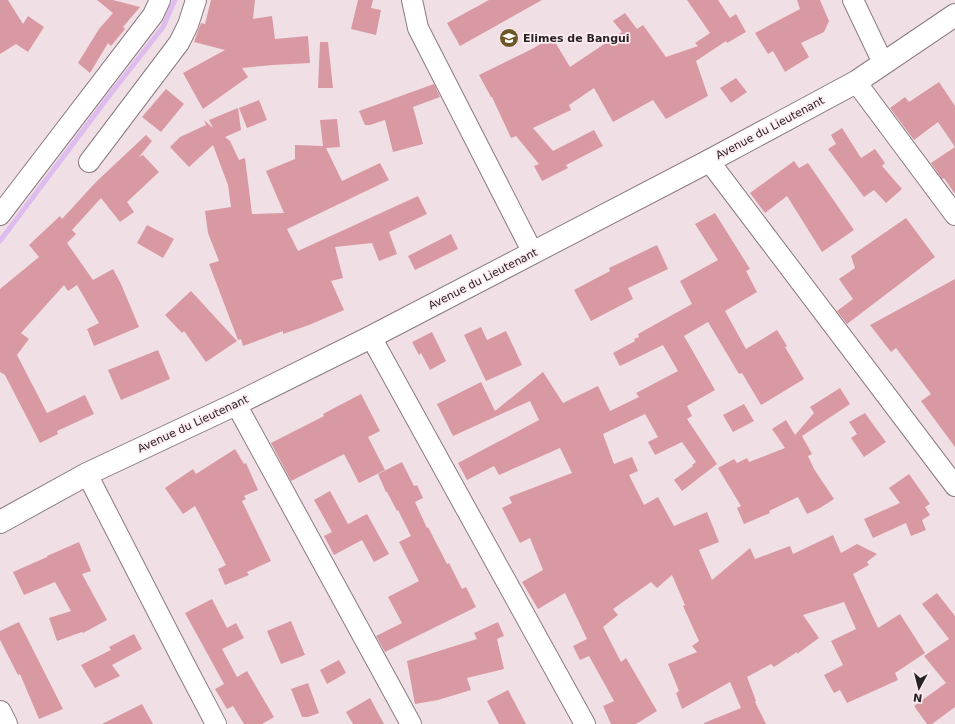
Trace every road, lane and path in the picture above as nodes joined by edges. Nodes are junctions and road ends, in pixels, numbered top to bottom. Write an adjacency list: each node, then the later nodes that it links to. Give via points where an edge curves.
1 (160, 0): 10 (street, via 153,15)
2 (196, 0): 9 (street, via 188,26 179,43)
3 (412, 0): 12 (street, via 418,28)
4 (853, 0): 6 (street)
5 (955, 15): 6 (main road, Avenue du Lieutenant)
6 (883, 63): 7 (main road, Avenue du Lieutenant)
7 (856, 82): 8 (main road, Avenue du Lieutenant); 11 (street)
8 (709, 161): 12 (main road, Avenue du Lieutenant); 16 (street)
9 (89, 162)
10 (0, 215)
11 (955, 215)
12 (533, 253): 13 (main road, Avenue du Lieutenant)
13 (371, 337): 14 (main road, Avenue du Lieutenant); 22 (street)
14 (236, 404): 15 (main road, Avenue du Lieutenant); 21 (street)
15 (86, 474): 17 (main road, Avenue du Lieutenant); 20 (street)
16 (955, 486)
17 (0, 522)
18 (0, 712): 19 (main road)
19 (6, 724)
20 (216, 724)
21 (411, 724)
22 (585, 724)

